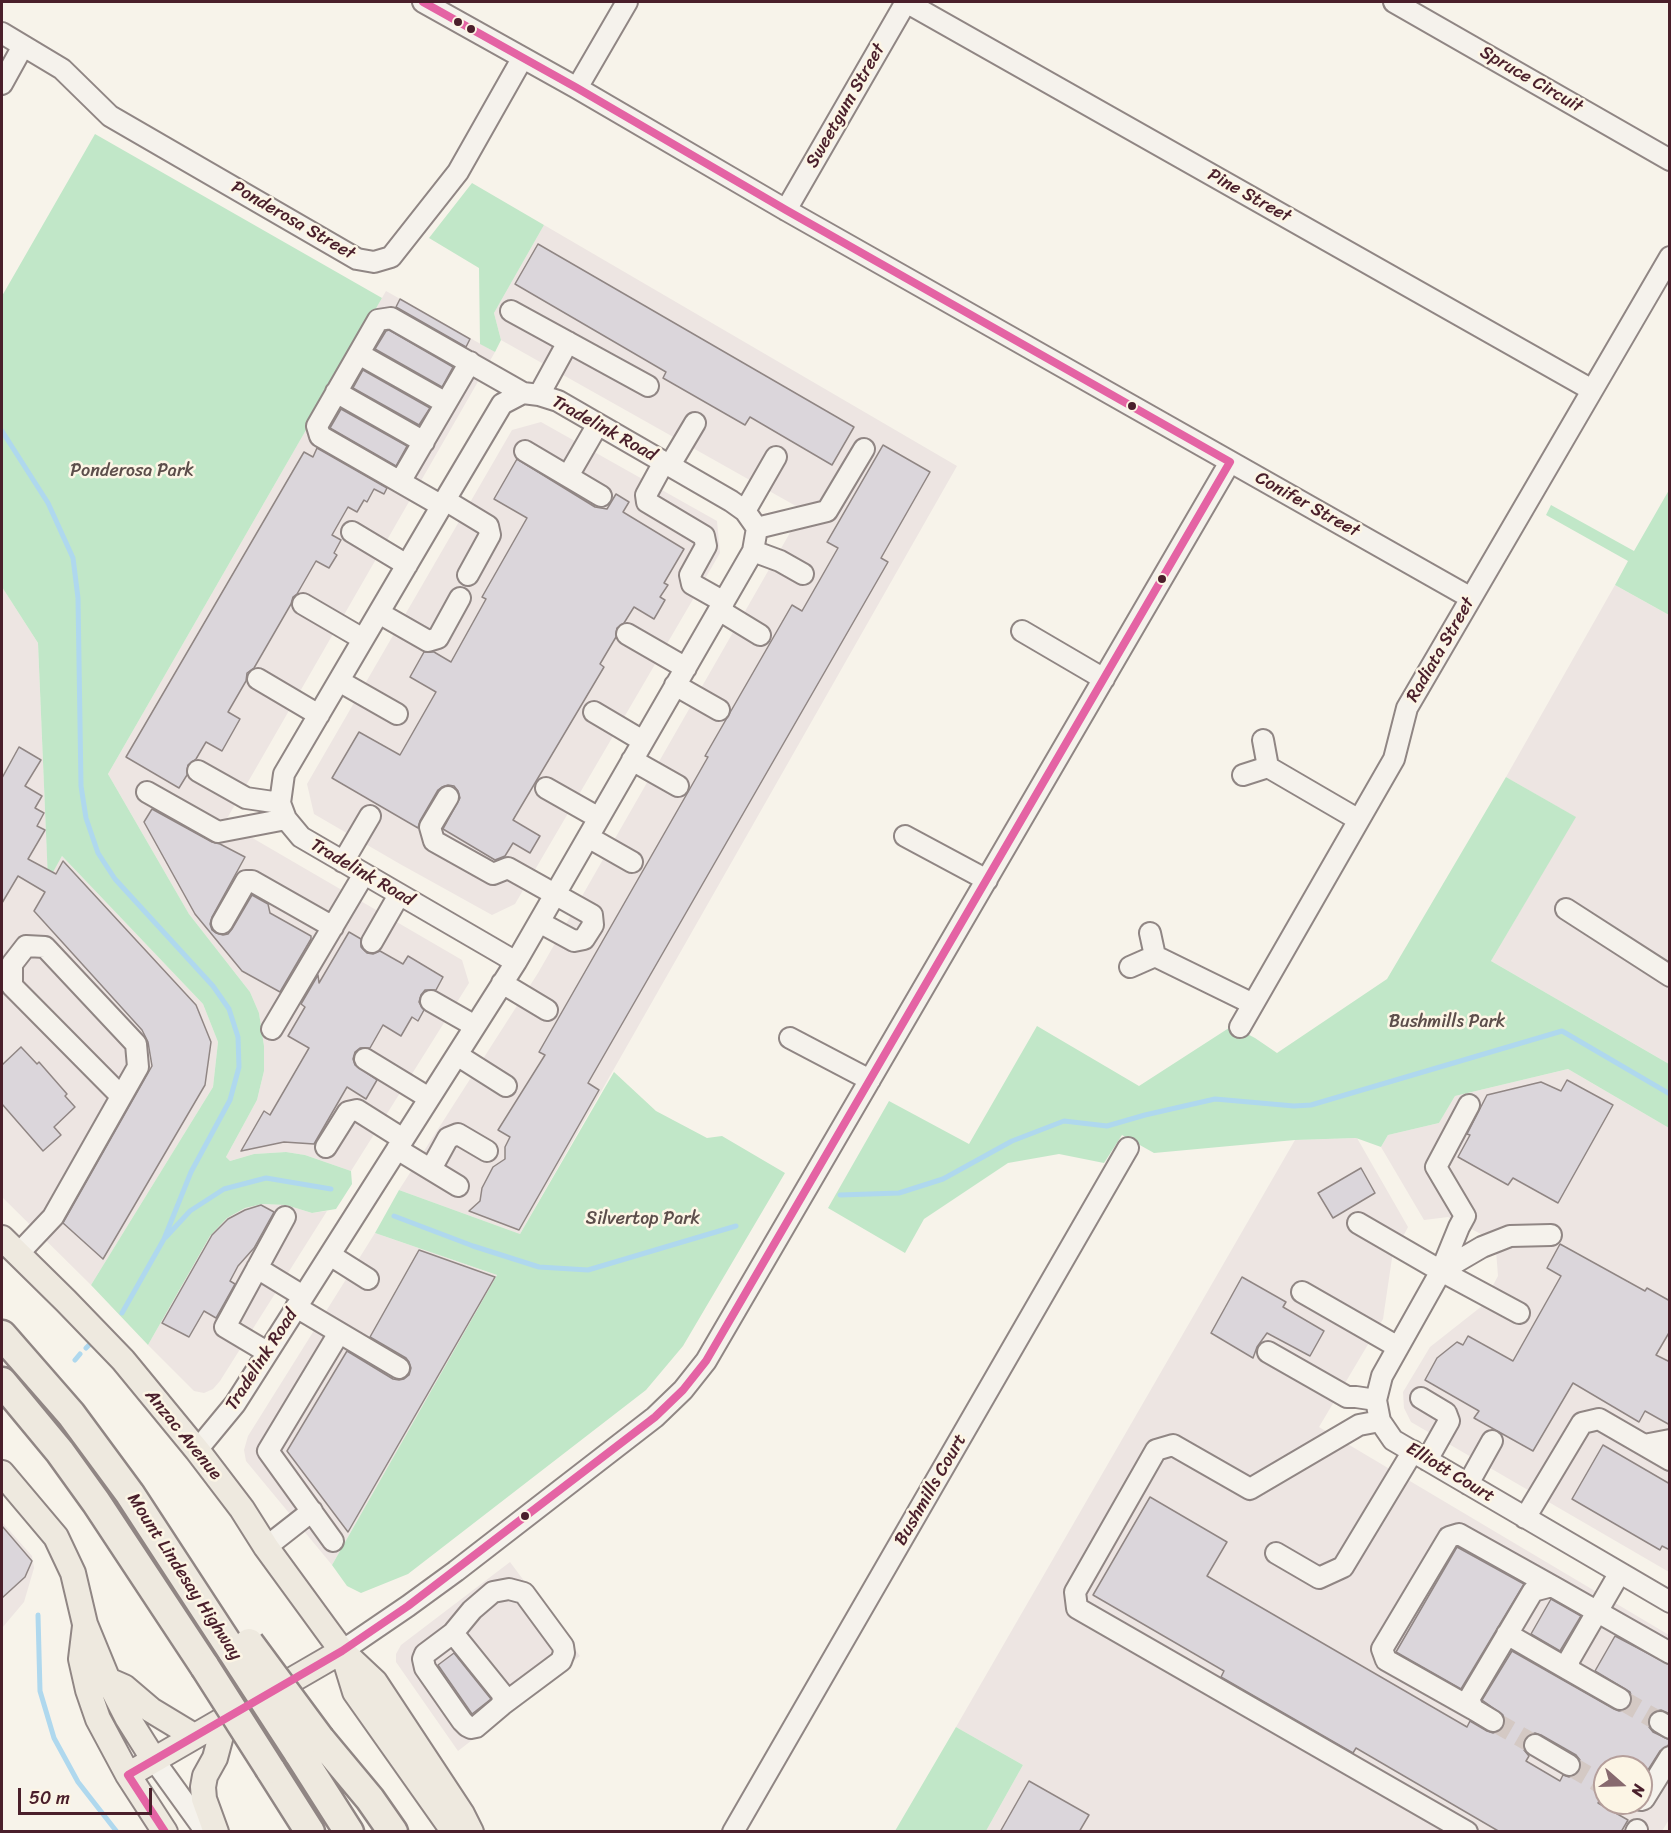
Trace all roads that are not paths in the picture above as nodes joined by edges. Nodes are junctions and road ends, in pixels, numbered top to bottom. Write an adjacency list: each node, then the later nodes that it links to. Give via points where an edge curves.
1 (423, 2): 7 (street, Conifer Street)
2 (627, 2): 9 (street)
3 (906, 2): 11 (street, Sweetgum Street); 18 (street, Pine Street)
4 (1394, 2): 10 (street, Spruce Circuit)
5 (2, 33): 6 (street, Ponderosa Street)
6 (23, 46): 7 (street, Ponderosa Street, via 63,69 110,116 357,259 374,262 392,257 458,172); 8 (street)
7 (522, 58): 9 (street, Conifer Street)
8 (2, 84)
9 (577, 88): 11 (street, Conifer Street)
10 (1669, 158)
11 (786, 210): 28 (street, Conifer Street)
12 (1670, 257): 18 (street, Radiata Street)
13 (511, 311): 14 (street)
14 (568, 342): 17 (street); 20 (street)
15 (359, 354): 16 (street, Tradelink Road, via 378,320 391,318); 19 (street); 21 (street)
16 (470, 362): 20 (street, Tradelink Road); 21 (street)
17 (648, 386)
18 (1593, 390): 42 (street, Radiata Street)
19 (336, 392): 24 (street); 31 (street, via 317,426 320,436)
20 (531, 394): 23 (street, Tradelink Road, via 558,401); 33 (street, via 502,404)
21 (446, 403): 24 (street)
22 (695, 423): 29 (street)
23 (598, 424): 29 (street, Tradelink Road); 30 (street)
24 (424, 442): 31 (street)
25 (864, 449): 35 (street, via 827,511)
26 (525, 451): 30 (street)
27 (776, 457): 34 (street)
28 (1230, 462): 42 (street, Conifer Street); 51 (street)
29 (667, 464): 34 (street, Tradelink Road); 44 (street, via 646,495 647,502 704,536 706,546 690,575 692,584)
30 (568, 476): 32 (street)
31 (400, 482): 33 (street)
32 (602, 496)
33 (444, 503): 38 (street); 40 (street, via 488,525 490,536)
34 (745, 511): 35 (street, Tradelink Road)
35 (757, 528): 37 (street, Tradelink Road)
36 (351, 532): 38 (street)
37 (753, 551): 39 (street); 44 (street, Tradelink Road)
38 (408, 565): 45 (street)
39 (802, 573)
40 (468, 575)
41 (460, 598): 45 (street, via 438,638 428,641)
42 (1471, 598): 72 (street, Radiata Street, via 1407,708 1394,759)
43 (303, 604): 49 (street)
44 (721, 606): 48 (street); 50 (street, Tradelink Road)
45 (379, 614): 49 (street)
46 (1022, 631): 51 (street)
47 (627, 634): 50 (street)
48 (760, 634)
49 (363, 639): 53 (street)
50 (686, 668): 54 (street, Tradelink Road)
51 (1104, 678): 78 (street)
52 (258, 679): 58 (street)
53 (339, 681): 57 (street); 58 (street)
54 (675, 685): 55 (street); 60 (street, Tradelink Road)
55 (719, 710)
56 (594, 712): 60 (street)
57 (397, 714)
58 (319, 715): 69 (street, via 284,774)
59 (1263, 740): 62 (street)
60 (643, 741): 61 (street, Tradelink Road)
61 (632, 760): 65 (street); 71 (street, Tradelink Road)
62 (1268, 767): 64 (street); 72 (street)
63 (198, 771): 69 (street, via 246,798)
64 (1243, 775)
65 (678, 786)
66 (546, 788): 71 (street)
67 (147, 792): 69 (street, via 218,832)
68 (448, 797): 79 (street, via 430,827 434,841 493,874 508,868)
69 (283, 811): 75 (street, Tradelink Road, via 301,837)
70 (370, 816): 75 (street)
71 (599, 818): 74 (street, Tradelink Road)
72 (1359, 820): 93 (street, Radiata Street)
73 (905, 836): 78 (street)
74 (588, 837): 76 (street); 79 (street, Tradelink Road)
75 (343, 862): 77 (street, Tradelink Road)
76 (633, 862)
77 (364, 874): 80 (street, Tradelink Road); 84 (street)
78 (987, 880): 101 (street)
79 (555, 894): 82 (street, Tradelink Road); 82 (street, via 592,915 593,925 584,939 574,941)
80 (399, 895): 86 (street); 88 (street, Tradelink Road)
81 (1566, 909): 90 (street)
82 (539, 922): 88 (street, Tradelink Road)
83 (222, 923): 84 (street, via 246,881 252,881)
84 (333, 927): 97 (street)
85 (1150, 933): 87 (street)
86 (372, 942)
87 (1155, 956): 89 (street); 93 (street)
88 (516, 962): 91 (street, Tradelink Road)
89 (1130, 967)
90 (1670, 976)
91 (502, 983): 94 (street); 95 (street, Tradelink Road)
92 (431, 1001): 95 (street)
93 (1253, 1004): 96 (street, Radiata Street)
94 (547, 1010)
95 (475, 1026): 99 (street, Tradelink Road)
96 (1240, 1027)
97 (272, 1029)
98 (790, 1038): 101 (street)
99 (457, 1055): 102 (street); 104 (street, Tradelink Road)
100 (365, 1059): 104 (street)
101 (870, 1080): 153 (street, via 706,1361 683,1390 655,1417 456,1571)
102 (506, 1086)
103 (121, 1096): 103 (street, via 12,986 12,964 26,946 45,946 136,1044 138,1067); 115 (street, via 52,1217)
104 (429, 1098): 106 (street, Tradelink Road)
105 (1469, 1106): 118 (street, Elliott Court, via 1436,1167 1465,1216)
106 (400, 1144): 107 (street, via 357,1110 348,1112); 110 (street); 116 (street, Tradelink Road)
107 (326, 1147)
108 (1128, 1148): 180 (street, Bushmills Court)
109 (487, 1151): 110 (street, via 458,1134 448,1138)
110 (431, 1169): 111 (street)
111 (458, 1186)
112 (285, 1217): 117 (street)
113 (1358, 1223): 118 (street)
114 (1551, 1235): 118 (street, via 1510,1236)
115 (10, 1246): 136 (main road, Anzac Avenue, via 123,1360)
116 (330, 1255): 119 (street); 121 (street, Tradelink Road)
117 (257, 1268): 121 (street); 126 (street, via 225,1326)
118 (1440, 1271): 122 (street); 125 (street, Elliott Court)
119 (368, 1279)
120 (1302, 1292): 125 (street)
121 (300, 1302): 123 (street); 126 (street, Tradelink Road)
122 (1519, 1313)
123 (339, 1333): 128 (street); 141 (street, via 268,1451)
124 (2, 1335): 163 (highway, Mount Lindesay Highway, bridge, via 71,1414 209,1613 241,1648)
125 (1398, 1347): 131 (street, Elliott Court, via 1382,1376)
126 (267, 1352): 136 (street, Tradelink Road, via 235,1404)
127 (1268, 1352): 131 (street, via 1347,1397)
128 (399, 1368)
129 (2, 1382): 168 (highway, Mount Lindesay Highway, bridge, via 96,1502)
130 (1421, 1398): 137 (street, via 1446,1413 1449,1421)
131 (1376, 1400): 132 (street, Elliott Court)
132 (1380, 1421): 137 (street, Elliott Court, via 1393,1440); 181 (street, via 1359,1425 1250,1489 1173,1445 1156,1450 1075,1592 1077,1608)
133 (1670, 1440): 135 (street)
134 (1492, 1441): 140 (street)
135 (1644, 1445): 138 (street); 142 (street, via 1599,1419 1582,1423)
136 (197, 1450): 144 (main road, Anzac Avenue)
137 (1420, 1456): 140 (street, Elliott Court); 145 (street, via 1343,1567 1319,1578)
138 (1670, 1460)
139 (2, 1473): 150 (main road, via 56,1537 73,1573)
140 (1468, 1484): 142 (street, Elliott Court)
141 (312, 1511): 143 (street); 144 (street)
142 (1525, 1518): 146 (street, Elliott Court)
143 (333, 1541)
144 (266, 1547): 153 (main road, Anzac Avenue)
145 (1276, 1553)
146 (1619, 1574): 148 (street, Elliott Court); 149 (street)
147 (1552, 1586): 149 (street); 152 (street, via 1533,1591); 159 (street, via 1459,1534 1449,1537 1382,1649 1386,1660)
148 (1670, 1602)
149 (1598, 1611): 154 (street); 155 (street, via 1568,1662)
150 (86, 1624): 156 (main road); 169 (main road, via 81,1659 88,1690 98,1719)
151 (453, 1633): 158 (street, via 503,1695); 158 (street, via 425,1654 425,1668 466,1726 476,1727); 158 (street, via 493,1592 509,1589 524,1593 563,1646 561,1661)
152 (1507, 1634): 155 (street); 159 (street, via 1469,1699)
153 (342, 1651): 160 (main road); 178 (main road, Anzac Avenue, via 355,1692); 179 (main road, Anzac Avenue, via 375,1682)
154 (1670, 1653)
155 (1571, 1671): 157 (street)
156 (108, 1680): 162 (main road); 166 (main road)
157 (1620, 1699)
158 (502, 1706)
159 (1473, 1709): 161 (street)
160 (226, 1717): 162 (main road); 173 (main road, via 203,1787)
161 (1493, 1721)
162 (194, 1736): 166 (main road)
163 (309, 1745): 176 (highway, Mount Lindesay Highway); 177 (highway, via 370,1799)
164 (1536, 1745): 167 (street)
165 (1670, 1757): 170 (street)
166 (154, 1760): 169 (main road); 172 (street)
167 (1569, 1765)
168 (270, 1769): 174 (highway, via 273,1799); 175 (highway, Mount Lindesay Highway)
169 (128, 1775): 171 (main road)
170 (1653, 1784)
171 (165, 1832)
172 (206, 1832)
173 (216, 1832)
174 (290, 1832)
175 (310, 1832)
176 (349, 1832)
177 (393, 1832)
178 (453, 1832)
179 (471, 1832)
180 (733, 1832)
181 (1467, 1832)

